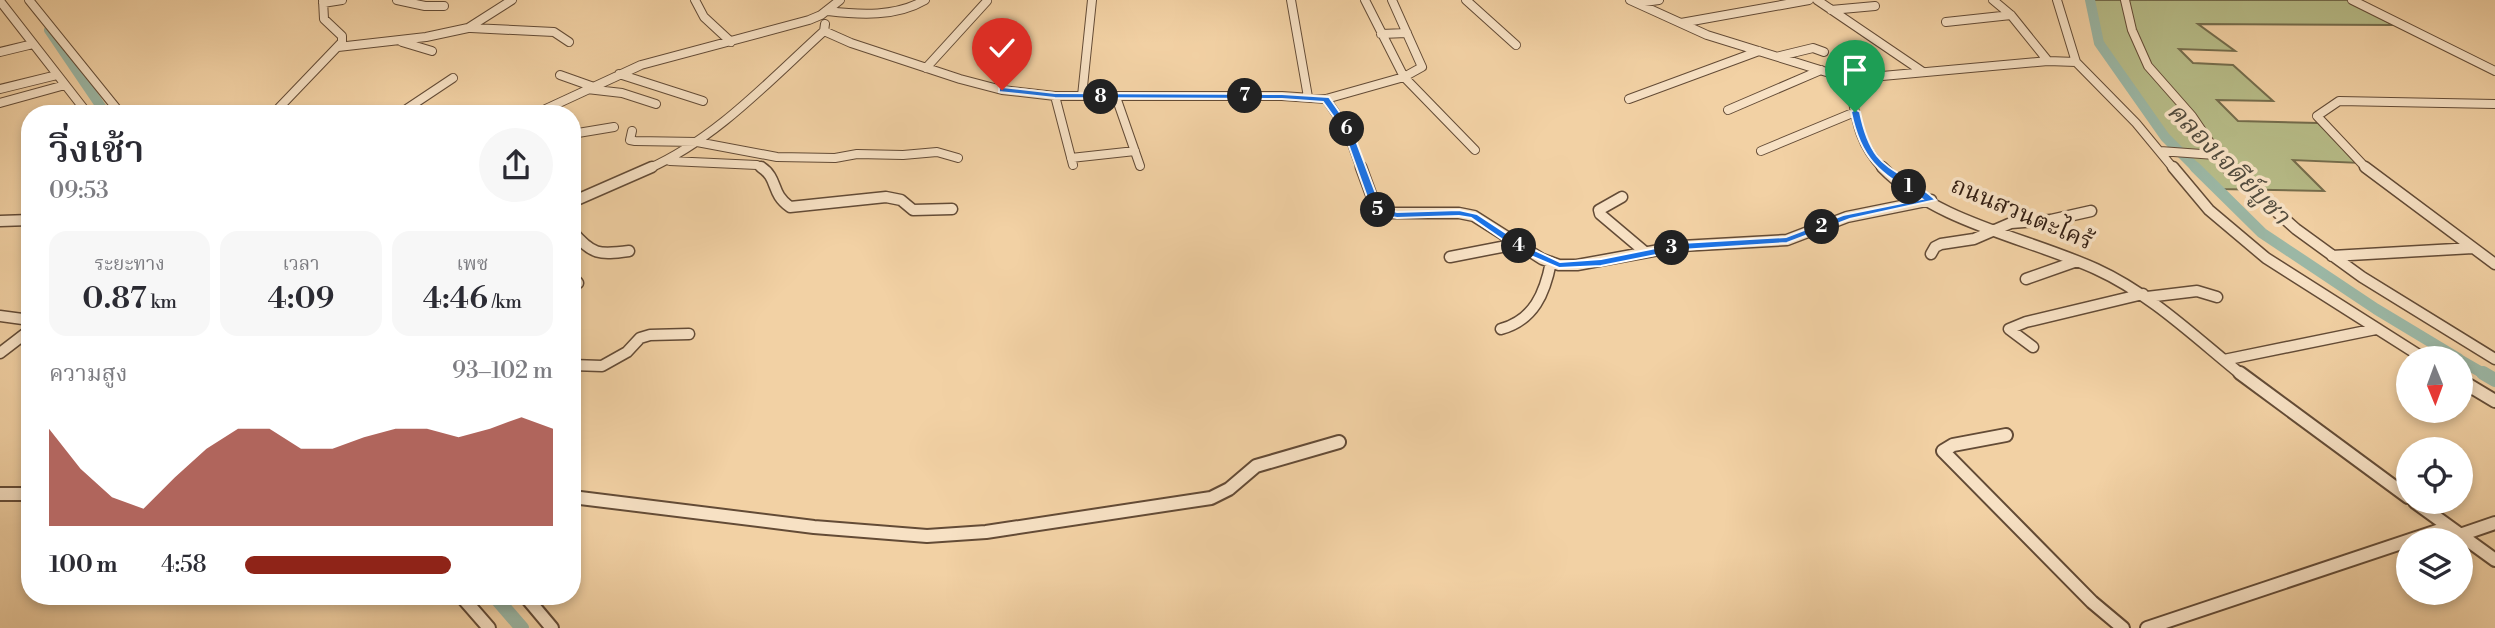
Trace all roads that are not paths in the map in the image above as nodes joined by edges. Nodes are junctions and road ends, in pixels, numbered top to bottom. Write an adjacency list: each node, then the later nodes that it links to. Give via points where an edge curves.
1 (29, 0): 72 (street)
2 (342, 0): 20 (street)
3 (397, 0): 24 (street)
4 (512, 0): 31 (street)
5 (695, 0): 37 (street, via 704,17)
6 (840, 0): 27 (street)
7 (925, 0): 27 (street, via 875,12)
8 (1092, 0): 62 (street)
9 (1292, 0): 64 (street)
10 (1365, 0): 34 (street)
11 (1392, 0): 33 (street)
12 (1466, 0): 39 (street)
13 (1659, 0): 22 (street)
14 (1809, 0): 30 (street)
15 (1816, 0): 26 (street)
16 (1993, 0): 28 (street)
17 (2057, 0): 47 (street)
18 (2124, 0): 86 (street, via 2148,66 2192,116)
19 (2352, 0): 50 (street)
20 (323, 1): 40 (street, via 324,19 342,36)
21 (987, 1): 48 (street)
22 (1634, 2): 30 (street)
23 (2, 6): 38 (street)
24 (444, 6)
25 (1875, 6): 26 (street)
26 (1831, 10): 51 (street)
27 (824, 13): 32 (street); 37 (street)
28 (2011, 15): 29 (street); 46 (street)
29 (1946, 22)
30 (1681, 23): 42 (street)
31 (468, 28): 35 (street); 36 (street, via 554,32)
32 (824, 31): 48 (street); 81 (street)
33 (1407, 33): 34 (street); 55 (street, via 1423,67)
34 (1381, 34): 55 (street)
35 (397, 41): 40 (street); 41 (street)
36 (569, 42)
37 (731, 42): 52 (street)
38 (33, 44): 43 (street); 53 (street)
39 (1516, 45)
40 (338, 47): 73 (street)
41 (432, 51)
42 (1759, 51): 45 (street); 66 (street)
43 (0, 52)
44 (1824, 52): 45 (street, via 1813,48)
45 (1780, 56): 49 (street)
46 (2048, 61): 47 (street); 51 (street)
47 (2076, 62): 85 (street)
48 (926, 68): 61 (street, via 1002,90)
49 (1821, 70): 57 (street); 76 (street)
50 (2495, 71)
51 (1923, 72): 57 (street)
52 (619, 74): 59 (street); 67 (street)
53 (57, 75): 58 (street); 60 (street)
54 (560, 75): 59 (street)
55 (1404, 77): 65 (street); 82 (street)
56 (453, 78): 74 (street)
57 (1849, 79): 77 (street, ถนนสวนตะไคร้)
58 (65, 85): 68 (street); 71 (street)
59 (589, 87): 69 (street); 75 (street)
60 (0, 89)
61 (1055, 96): 62 (street); 83 (street, via 1072,161)
62 (1082, 96): 63 (street)
63 (1116, 97): 64 (street); 83 (street)
64 (1308, 97): 65 (street)
65 (1325, 99): 99 (street, via 1347,130 1376,208 1397,215 1474,216)
66 (1629, 99)
67 (703, 101)
68 (0, 103)
69 (656, 104)
70 (2495, 104): 100 (street, via 2339,101 2317,116 2366,168)
71 (81, 105)
72 (114, 105)
73 (282, 105)
74 (412, 105)
75 (553, 105)
76 (1728, 110)
77 (1855, 112): 84 (street); 92 (street, ถนนสวนตะไคร้, via 1870,155)
78 (614, 127): 80 (street)
79 (632, 131): 81 (street, via 630,140)
80 (581, 132)
81 (697, 142): 87 (street, via 777,157 937,152); 88 (street)
82 (1475, 150)
83 (1135, 151): 89 (street)
84 (1761, 151)
85 (2164, 151): 86 (street); 115 (street, via 2209,209 2266,258)
86 (2215, 155): 104 (street)
87 (958, 158)
88 (668, 161): 91 (street); 93 (street, via 757,165 773,178 777,198 790,207 886,197 901,200 913,210)
89 (1140, 166)
90 (1622, 197): 102 (street, via 1599,210 1600,214)
91 (581, 198)
92 (1931, 200): 97 (street, ถนนสวนตะไคร้); 102 (street, via 1847,217 1787,240)
93 (952, 209)
94 (2091, 211): 97 (street, via 2011,223)
95 (21, 221): 96 (street)
96 (0, 222)
97 (1996, 230): 103 (street, via 1975,239 1941,244); 106 (street, ถนนสวนตะไคร้)
98 (581, 242): 101 (street, via 596,254)
99 (1517, 244): 105 (street); 107 (street)
100 (2473, 248): 104 (street, via 2411,248); 108 (street)
101 (629, 251)
102 (1645, 252): 107 (street, via 1577,265)
103 (1931, 254)
104 (2332, 256): 121 (street)
105 (1450, 257)
106 (2077, 261): 109 (street); 110 (street, ถนนสวนตะไคร้)
107 (1551, 262): 114 (street, via 1540,301 1518,324)
108 (2495, 264)
109 (2026, 279)
110 (2145, 296): 111 (street, via 2197,291); 119 (street, via 2009,329); 122 (street, ถนนสวนตะไคร้)
111 (2217, 297)
112 (0, 316): 113 (street)
113 (21, 319)
114 (1501, 329)
115 (2376, 329): 118 (street); 122 (street)
116 (689, 334): 123 (street, via 650,335 602,366)
117 (21, 337): 120 (street)
118 (2404, 346)
119 (2033, 347)
120 (0, 353)
121 (2495, 359)
122 (2224, 360): 128 (street, ถนนสวนตะไคร้)
123 (581, 365)
124 (2473, 388): 125 (street)
125 (2495, 401)
126 (2006, 435): 143 (street, via 1953,445 1943,452)
127 (1339, 442): 131 (street, via 1256,466 1230,489 1211,498 957,535 844,530)
128 (2396, 488)
129 (0, 494): 130 (street)
130 (21, 494)
131 (581, 498)
132 (2431, 514): 134 (street)
133 (2495, 523): 135 (street)
134 (2450, 528)
135 (2469, 528)
136 (2473, 544): 138 (street)
137 (2396, 549): 144 (street)
138 (2495, 560)
139 (469, 605): 141 (street)
140 (533, 605): 142 (street)
141 (489, 628)
142 (552, 628)
143 (2123, 628)
144 (2147, 628)

